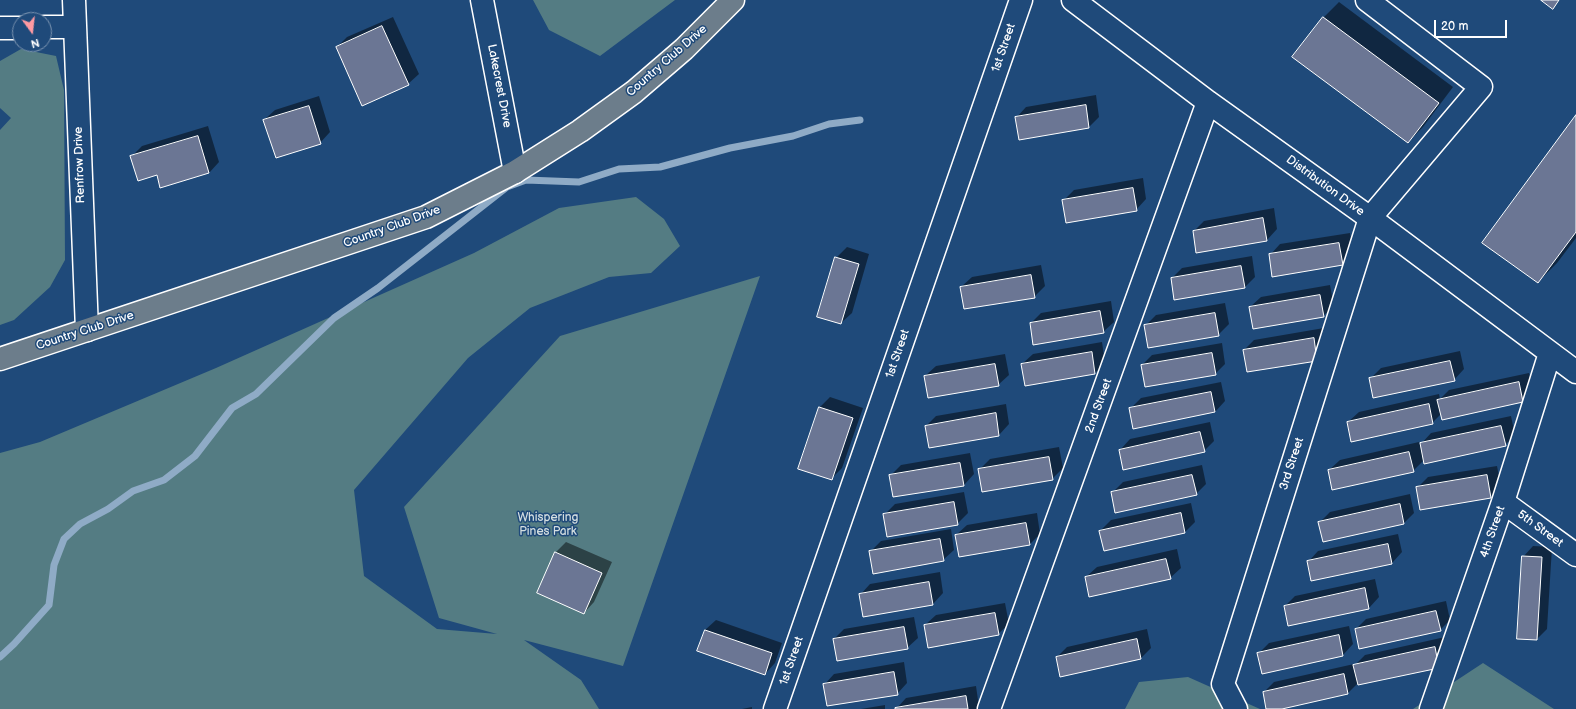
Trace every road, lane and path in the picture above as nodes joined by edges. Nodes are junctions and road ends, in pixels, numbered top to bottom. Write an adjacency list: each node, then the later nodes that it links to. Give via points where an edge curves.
1 (74, 0): 8 (street, Renfrow Drive)
2 (482, 0): 12 (street, Lakecrest Drive)
3 (734, 0): 12 (main road, Country Club Drive, via 684,49 634,92 580,131)
4 (1021, 0): 20 (street, 1st Street)
5 (1073, 0): 11 (street, Distribution Drive)
6 (1367, 0): 13 (street, via 1481,88)
7 (52, 27): 8 (street)
8 (75, 27): 14 (street, Renfrow Drive)
9 (0, 28): 10 (street)
10 (12, 28)
11 (1208, 102): 13 (street, Distribution Drive); 21 (street, 2nd Street)
12 (515, 172): 14 (main road, Country Club Drive, via 426,217)
13 (1370, 218): 15 (street, Distribution Drive); 22 (street, 3rd Street, via 1223,684)
14 (87, 330): 16 (main road, Country Club Drive)
15 (1550, 353): 17 (street, Distribution Drive); 18 (street, 4th Street)
16 (0, 359)
17 (1576, 372)
18 (1503, 502): 19 (street, 5th Street); 23 (street, 4th Street)
19 (1576, 555)
20 (775, 709)
21 (989, 709)
22 (1236, 709)
23 (1431, 709)

